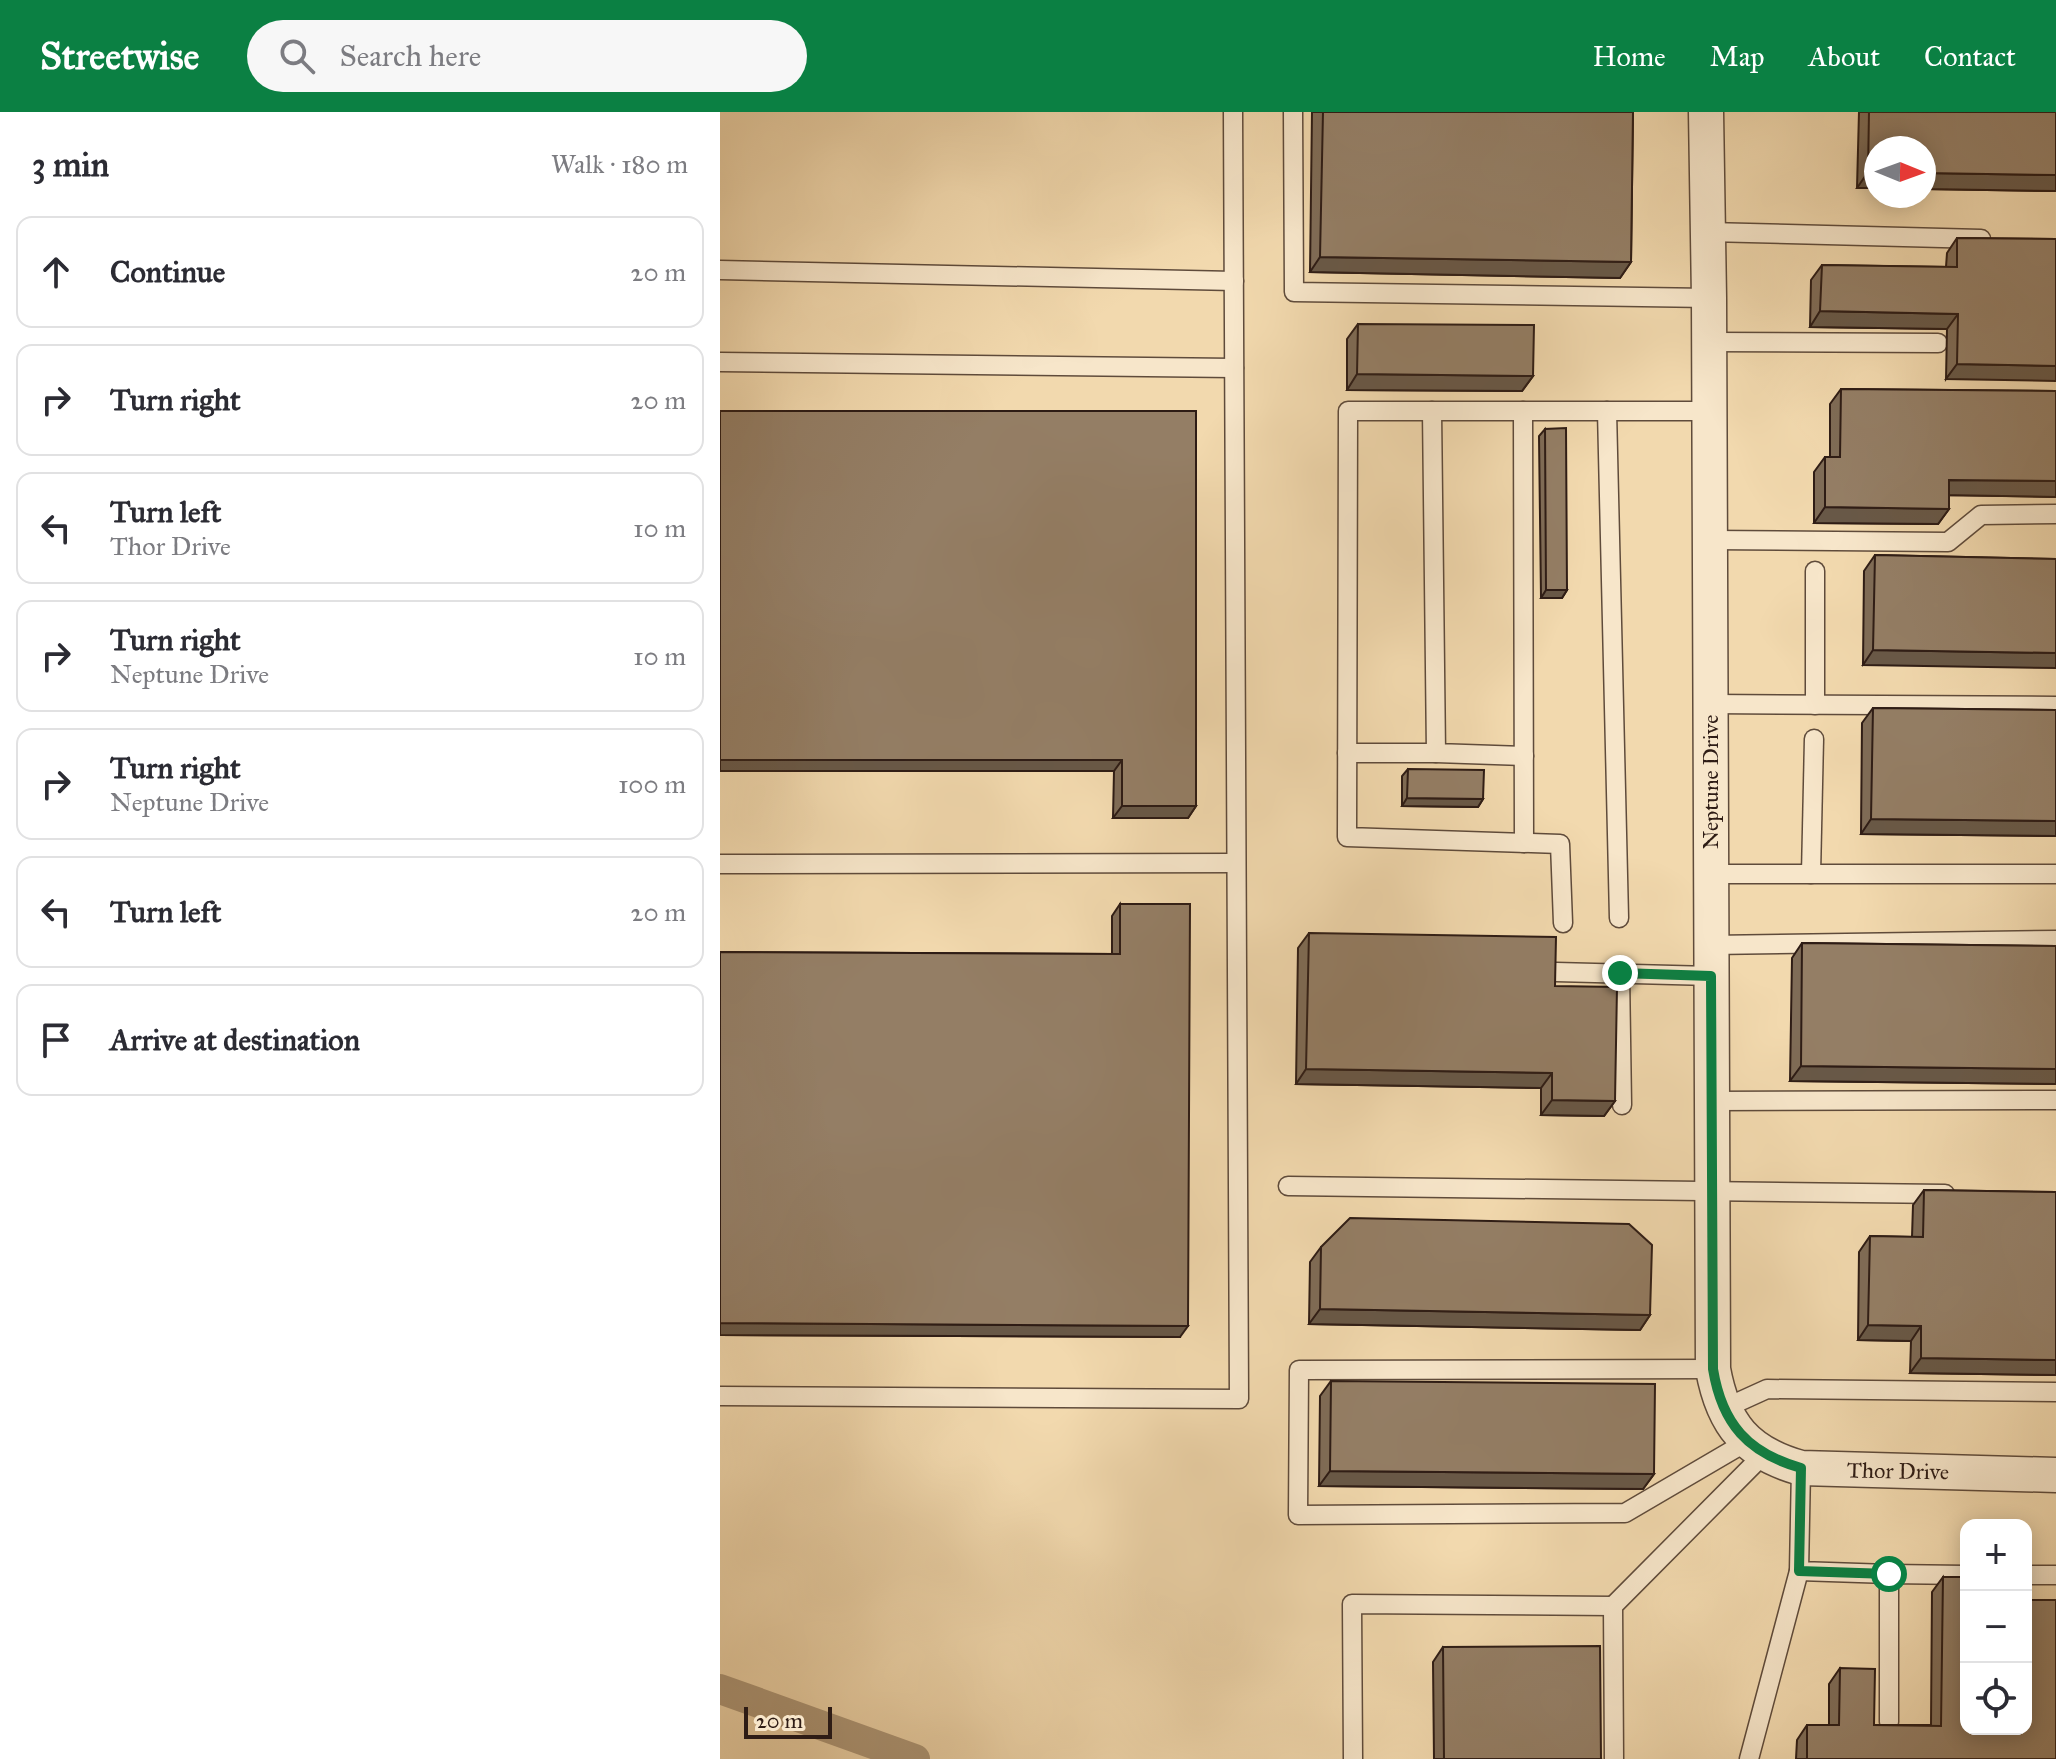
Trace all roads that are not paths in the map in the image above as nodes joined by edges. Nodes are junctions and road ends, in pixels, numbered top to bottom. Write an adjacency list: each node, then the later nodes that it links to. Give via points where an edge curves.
1 (1233, 112): 7 (lane)
2 (1293, 112): 8 (lane, via 1294,292)
3 (1706, 112): 4 (street, Neptune Drive)
4 (1708, 232): 5 (lane); 8 (street, Neptune Drive)
5 (1993, 240)
6 (720, 270): 7 (lane)
7 (1234, 281): 12 (lane)
8 (1709, 298): 9 (street, Neptune Drive)
9 (1709, 342): 10 (lane); 16 (street, Neptune Drive)
10 (1938, 343)
11 (720, 362): 12 (lane)
12 (1234, 368): 28 (lane)
13 (1432, 411): 14 (lane); 24 (lane, via 1348,411); 25 (lane)
14 (1523, 411): 15 (lane); 26 (lane)
15 (1607, 411): 16 (lane); 33 (lane)
16 (1709, 411): 18 (street, Neptune Drive)
17 (2056, 514): 18 (lane, via 1981,515 1948,542)
18 (1710, 540): 20 (street, Neptune Drive)
19 (1815, 571): 21 (lane)
20 (1710, 704): 21 (lane); 30 (street, Neptune Drive)
21 (1815, 705): 22 (lane)
22 (2056, 706)
23 (1814, 739): 31 (lane)
24 (1347, 753): 25 (lane); 27 (lane, via 1347,837)
25 (1436, 753): 26 (lane)
26 (1524, 756): 27 (lane)
27 (1524, 843): 34 (lane, via 1560,844)
28 (1236, 863): 29 (lane); 47 (lane, via 1239,1399)
29 (720, 864)
30 (1711, 874): 31 (lane); 36 (street, Neptune Drive)
31 (1811, 874): 32 (lane)
32 (2056, 874)
33 (1619, 918)
34 (1563, 923)
35 (2056, 940): 36 (lane)
36 (1711, 960): 38 (lane); 40 (street, Neptune Drive)
37 (1556, 972): 38 (lane)
38 (1620, 973): 41 (lane)
39 (2056, 1100): 40 (lane)
40 (1712, 1101): 43 (street, Neptune Drive)
41 (1622, 1105)
42 (1288, 1186): 43 (lane)
43 (1712, 1191): 44 (lane); 45 (street, Neptune Drive)
44 (1962, 1195)
45 (1713, 1369): 48 (street, Neptune Drive); 49 (lane, via 1299,1370 1298,1515 1625,1513)
46 (2056, 1392): 48 (lane, via 1767,1389)
47 (720, 1396)
48 (1723, 1409): 49 (street, Neptune Drive)
49 (1756, 1448): 50 (street, Thor Drive); 57 (lane)
50 (1801, 1468): 51 (street, Thor Drive); 52 (lane)
51 (2056, 1475)
52 (1799, 1571): 53 (lane); 61 (lane)
53 (1889, 1574): 54 (lane); 58 (lane)
54 (1960, 1575)
55 (2032, 1575): 56 (lane)
56 (2056, 1575)
57 (1613, 1606): 59 (lane, via 1352,1604); 60 (lane)
58 (1889, 1722)
59 (1353, 1759)
60 (1614, 1759)
61 (1749, 1759)

